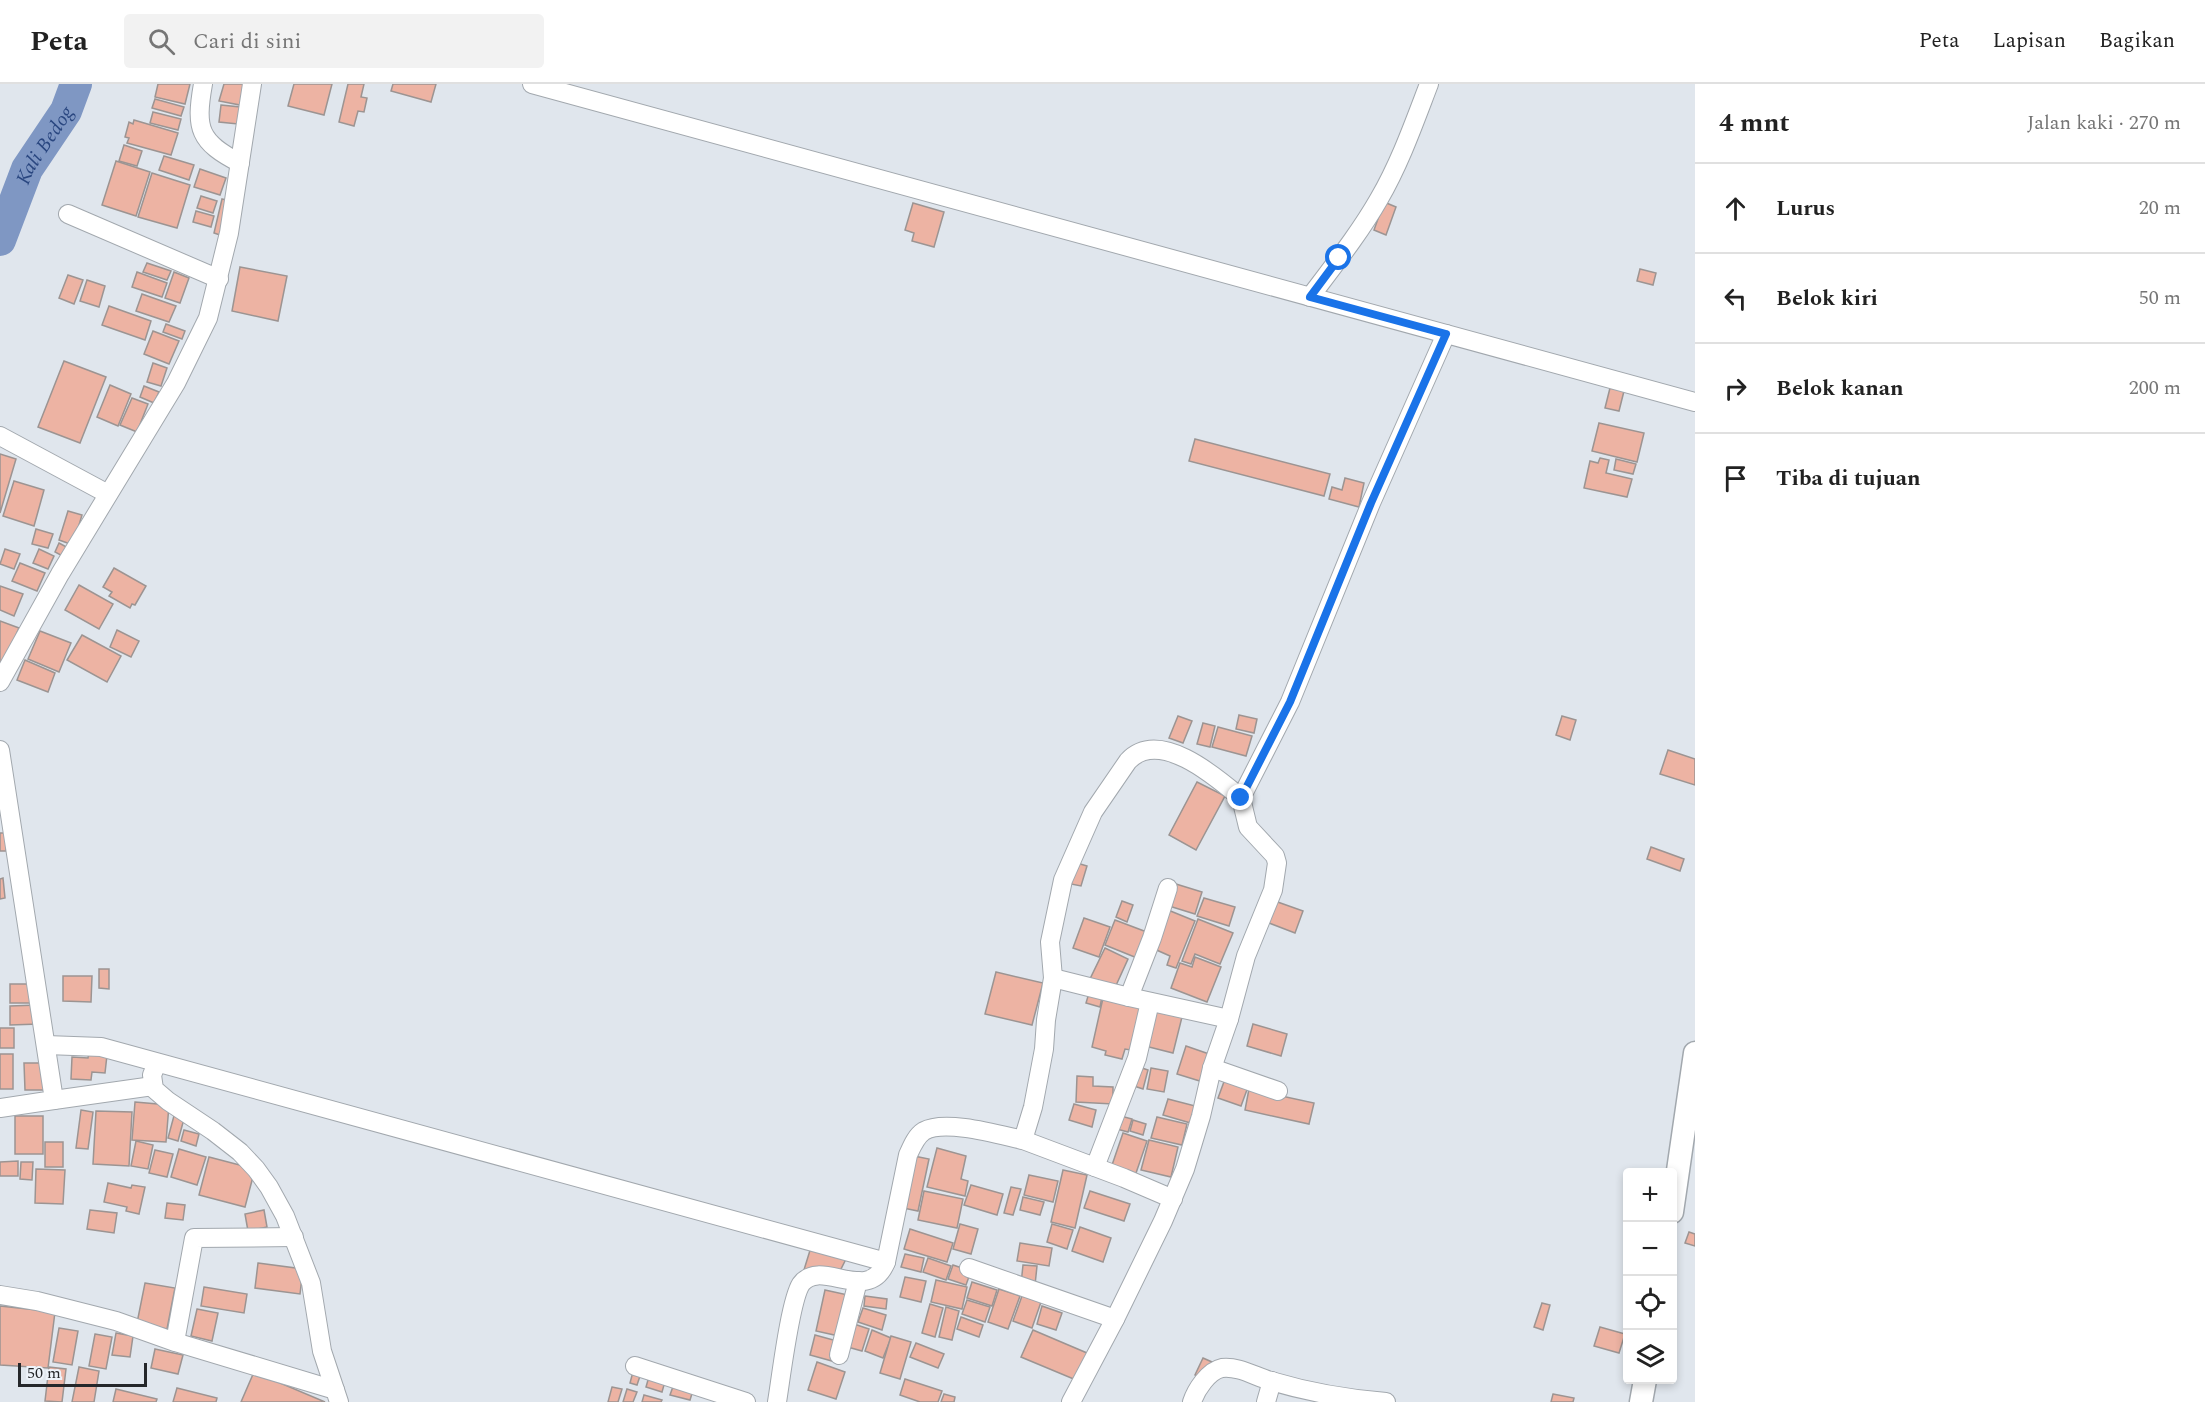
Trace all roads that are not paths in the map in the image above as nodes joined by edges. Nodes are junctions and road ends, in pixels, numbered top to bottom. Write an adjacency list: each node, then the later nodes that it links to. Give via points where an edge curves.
1 (203, 84): 5 (street, via 199,117 204,138)
2 (252, 84): 5 (street)
3 (532, 84): 8 (street)
4 (1429, 84): 8 (street, via 1380,197)
5 (240, 163): 7 (street)
6 (68, 214): 7 (street)
7 (219, 279): 12 (street, via 208,318 176,383)
8 (1310, 297): 9 (street)
9 (1446, 334): 10 (street); 15 (street, via 1371,503 1290,702)
10 (1695, 402)
11 (0, 436): 12 (street)
12 (108, 494): 13 (street)
13 (0, 682)
14 (0, 750): 21 (street)
15 (1241, 798): 17 (street, via 1209,773 1167,751 1150,748 1133,756 1093,812 1063,880 1050,942); 20 (street, via 1248,827 1277,863 1273,890 1246,956)
16 (1168, 888): 18 (street)
17 (1053, 978): 18 (street); 29 (street, via 1044,1049)
18 (1129, 998): 19 (street)
19 (1150, 1002): 20 (street); 30 (street, via 1137,1059)
20 (1229, 1019): 24 (street)
21 (46, 1045): 23 (street, via 101,1047); 27 (street)
22 (1695, 1053): 31 (main road)
23 (157, 1063): 25 (street); 34 (street)
24 (1212, 1068): 26 (street); 32 (street, via 1201,1116)
25 (153, 1086): 27 (street); 33 (street, via 240,1152 256,1169 275,1196)
26 (1278, 1091)
27 (54, 1100): 28 (street)
28 (0, 1108)
29 (1023, 1140): 30 (street); 34 (street, via 953,1127 933,1128 916,1138 908,1155)
30 (1095, 1167): 32 (street)
31 (1677, 1177)
32 (1173, 1199): 38 (street)
33 (294, 1237): 39 (street, via 194,1238); 44 (street, via 311,1283 322,1351)
34 (886, 1262): 36 (street, via 874,1279)
35 (969, 1268): 38 (street)
36 (858, 1281): 40 (street); 46 (street, via 813,1276 802,1284 795,1302)
37 (0, 1295): 39 (street, via 116,1321)
38 (1115, 1319): 47 (street)
39 (175, 1342): 44 (street)
40 (839, 1355)
41 (635, 1366): 45 (street)
42 (1272, 1381): 48 (street, via 1233,1369 1218,1369 1196,1392); 49 (street); 50 (street, via 1342,1397)
43 (1644, 1384): 51 (main road)
44 (337, 1396)
45 (746, 1402)
46 (777, 1402)
47 (1071, 1402)
48 (1192, 1402)
49 (1266, 1402)
50 (1386, 1402)
51 (1641, 1402)

